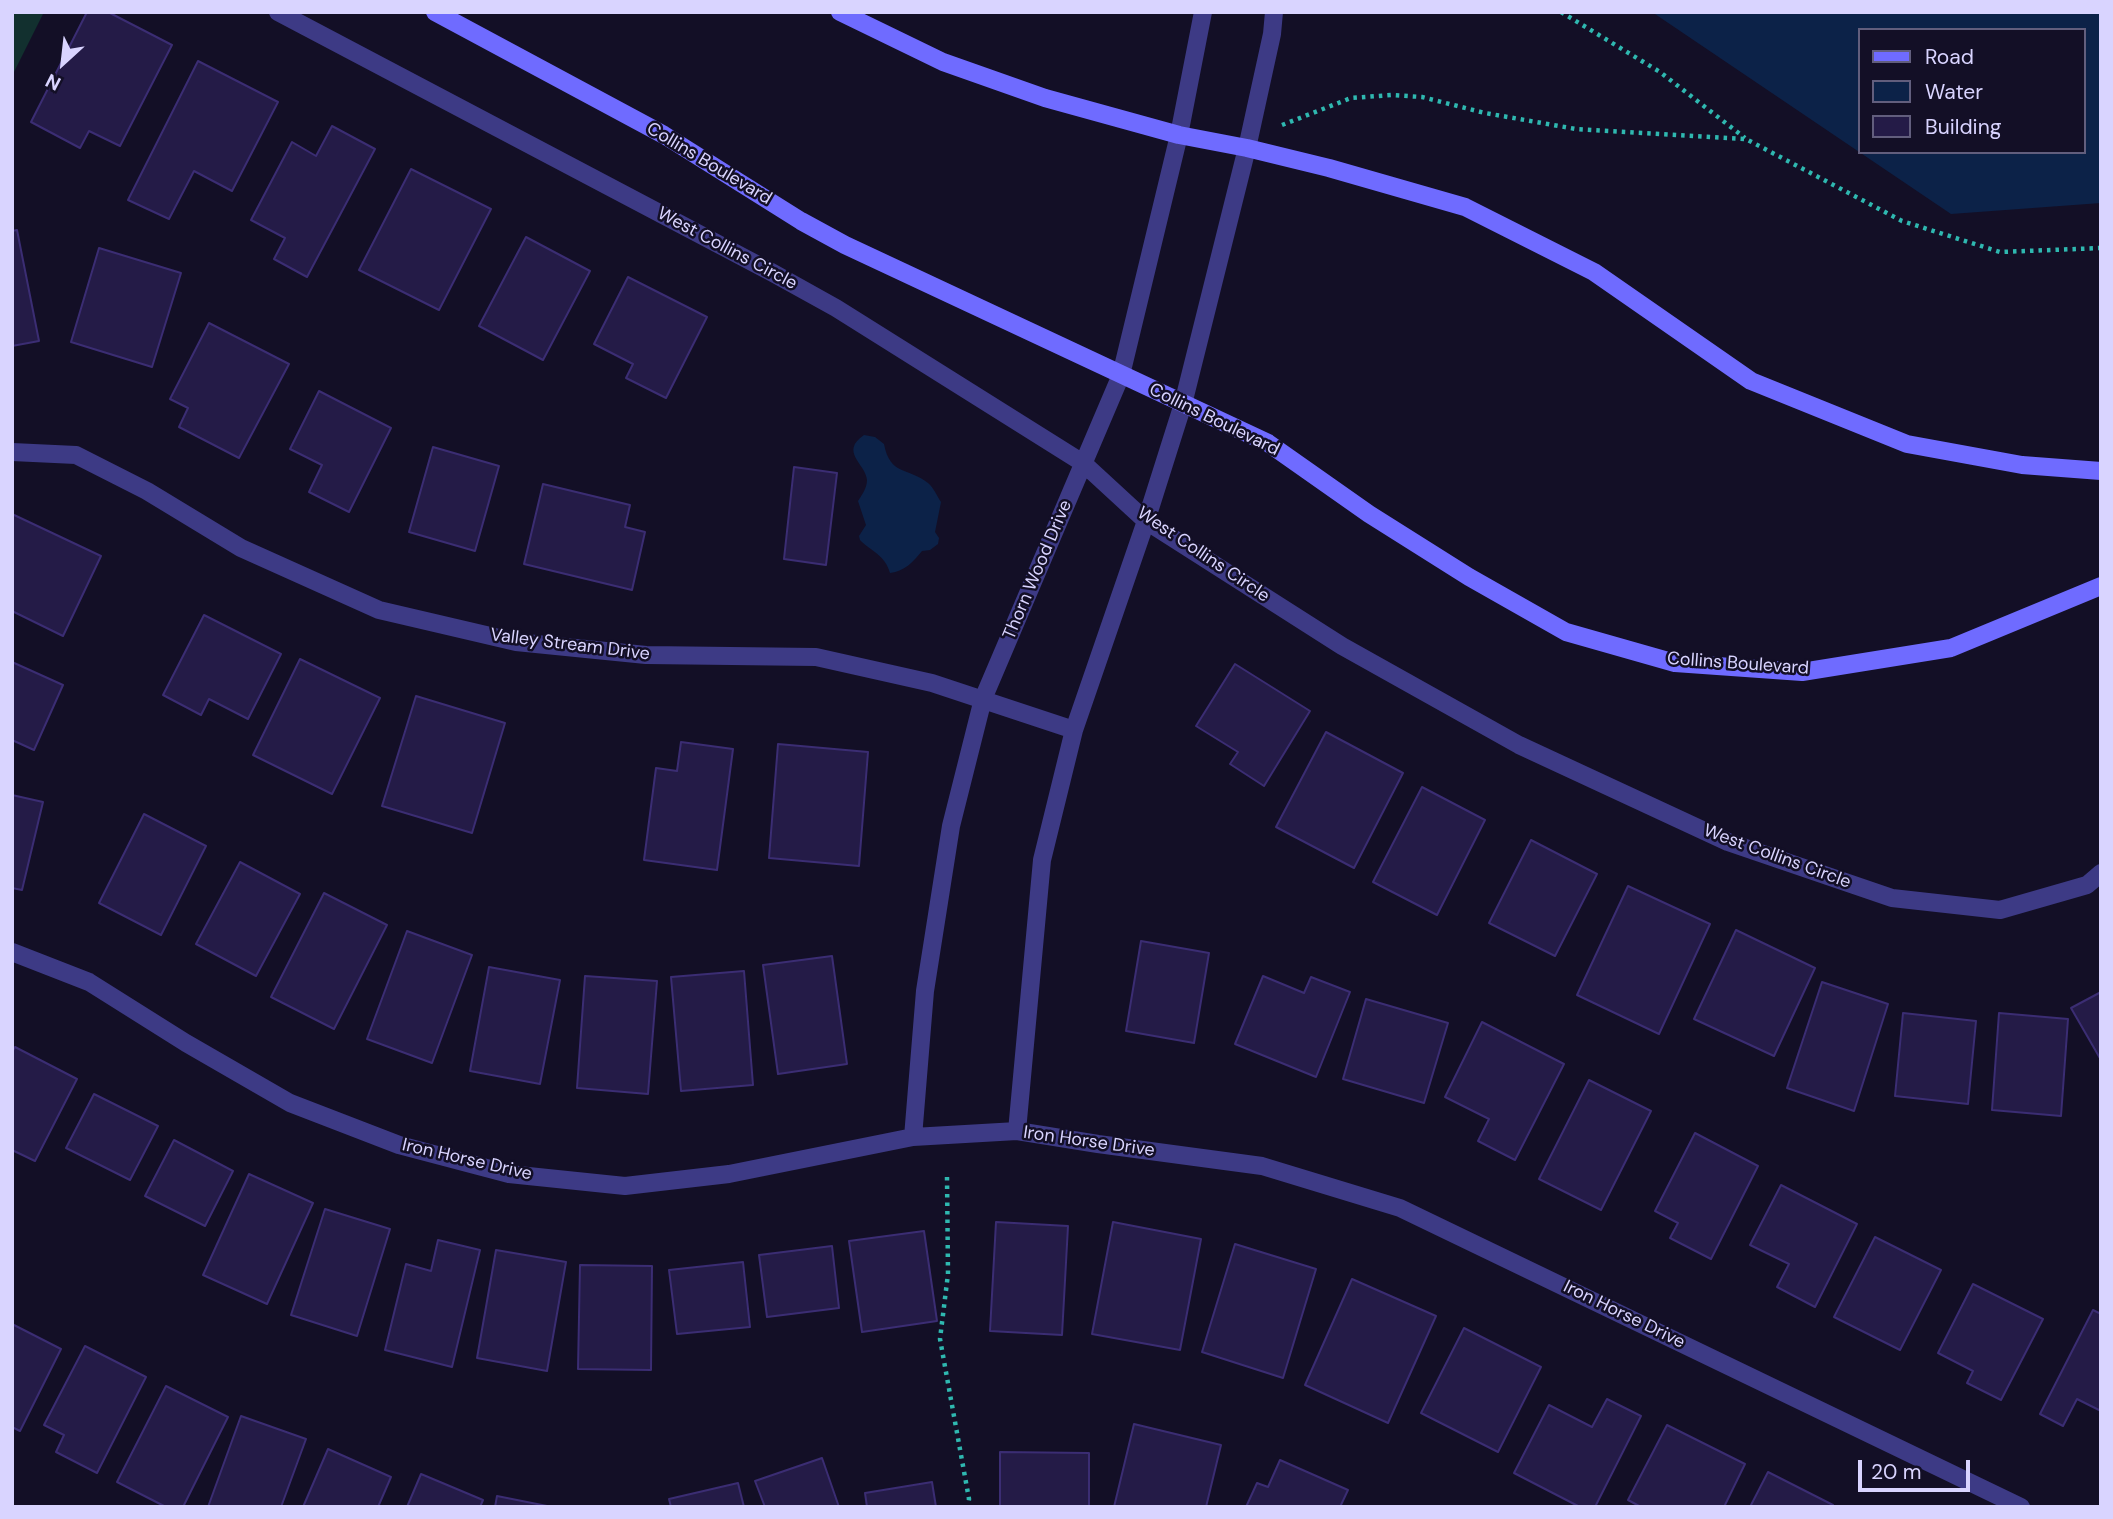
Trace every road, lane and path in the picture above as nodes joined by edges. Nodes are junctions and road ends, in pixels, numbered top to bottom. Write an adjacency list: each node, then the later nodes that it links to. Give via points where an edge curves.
1 (278, 12): 15 (street, West Collins Circle, via 773,272)
2 (435, 12): 12 (street, Collins Boulevard, via 664,135 845,245)
3 (840, 12): 8 (street, via 995,82)
4 (1203, 12): 8 (street, Thorn Wood Drive)
5 (1274, 12): 10 (street)
6 (1561, 12): 9 (path, via 1660,72)
7 (1278, 124): 9 (path, via 1284,126 1351,98 1391,94 1576,130)
8 (1179, 135): 10 (street); 12 (street, Thorn Wood Drive)
9 (1746, 139): 11 (path, via 1902,221 2000,252)
10 (1247, 148): 13 (street); 16 (street, via 1465,207 1594,272 1751,381 1908,444 2022,465)
11 (2101, 248)
12 (1121, 375): 13 (street, Collins Boulevard); 15 (street, Thorn Wood Drive)
13 (1184, 404): 17 (street); 18 (street, Collins Boulevard, via 1268,443 1369,514 1566,632 1675,663 1802,671 1951,648)
14 (12, 452): 19 (street, Valley Stream Drive, via 76,455 148,491 241,548 379,610 516,642 646,655 816,657)
15 (1083, 463): 17 (street, West Collins Circle); 19 (street, Thorn Wood Drive)
16 (2101, 471)
17 (1146, 521): 20 (street); 21 (street, West Collins Circle, via 1342,646 1519,745 1728,842 1892,898 2000,910 2087,886)
18 (2101, 586)
19 (983, 699): 20 (street, Valley Stream Drive); 24 (street, Thorn Wood Drive, via 951,826 925,991)
20 (1074, 730): 23 (street, via 1042,860)
21 (2101, 873)
22 (12, 952): 24 (street, Iron Horse Drive, via 89,982 290,1103 399,1145 509,1174 625,1186 729,1174)
23 (1017, 1130): 24 (street, Iron Horse Drive); 27 (street, Iron Horse Drive, via 1262,1166 1400,1208)
24 (913, 1137)
25 (947, 1177): 26 (path, via 948,1274 940,1339)
26 (968, 1507)
27 (2021, 1507)

